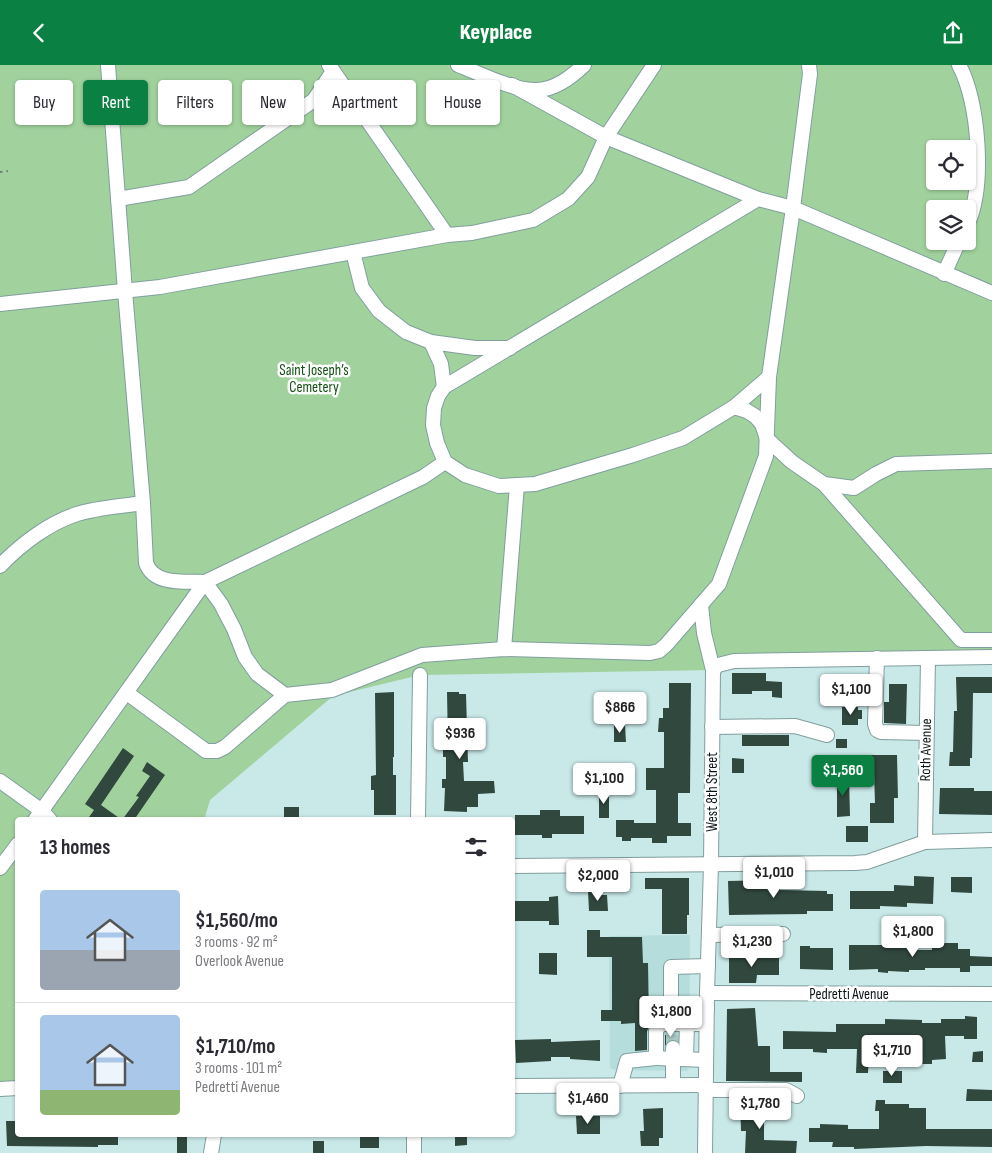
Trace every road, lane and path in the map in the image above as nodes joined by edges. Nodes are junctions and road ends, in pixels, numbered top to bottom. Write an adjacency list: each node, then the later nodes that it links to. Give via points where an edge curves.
1 (108, 65): 12 (street)
2 (458, 65): 8 (street)
3 (584, 65): 8 (street, via 571,77 552,87 537,90)
4 (654, 65): 9 (street)
5 (809, 65): 15 (street)
6 (958, 65): 14 (street, via 970,97 979,173)
7 (331, 68): 12 (street, via 314,100 189,187); 16 (street)
8 (512, 85): 9 (street)
9 (606, 137): 13 (street); 16 (street, via 588,177 568,199 534,219 472,233)
10 (8, 171): 11 (path)
11 (0, 172)
12 (118, 199): 20 (street)
13 (758, 199): 15 (street); 24 (street)
14 (974, 200)
15 (793, 208): 19 (street); 25 (street)
16 (447, 235): 18 (street)
17 (955, 250): 19 (street)
18 (353, 252): 20 (street); 23 (street, via 362,288 380,311 406,333)
19 (944, 274): 21 (street)
20 (125, 291): 22 (street); 33 (street)
21 (992, 293)
22 (0, 304)
23 (431, 342): 24 (street, via 474,348); 26 (street, via 441,364)
24 (511, 348): 26 (street)
25 (769, 377): 27 (street); 28 (street)
26 (444, 387): 30 (street, via 434,408 433,425)
27 (734, 407): 28 (street, via 754,416 762,424); 31 (street, via 683,438 534,485)
28 (766, 439): 32 (street); 36 (street, via 766,456 719,584)
29 (992, 461): 32 (street, via 896,464 854,488)
30 (445, 463): 31 (street, via 465,475 499,486); 35 (street, via 424,477)
31 (517, 485): 38 (street)
32 (824, 485): 37 (street, via 961,640)
33 (143, 503): 34 (street, via 78,513 48,527); 35 (street, via 149,572 166,581)
34 (0, 566)
35 (205, 582): 44 (street); 45 (street, via 226,612 245,657 257,674)
36 (701, 605): 38 (street, via 659,651); 42 (street, West 8th Street)
37 (992, 640)
38 (504, 649): 45 (street, via 422,655 332,690)
39 (992, 657): 41 (street)
40 (877, 658): 41 (street); 42 (street, via 734,661 718,665); 47 (street, via 877,730)
41 (928, 658): 47 (street, Roth Avenue)
42 (713, 670): 46 (street, West 8th Street)
43 (420, 675): 51 (street)
44 (127, 693): 45 (street, via 206,751 225,747); 50 (street)
45 (285, 695)
46 (712, 727): 48 (street, via 795,726); 55 (street, West 8th Street)
47 (926, 733): 53 (street, Roth Avenue)
48 (827, 735)
49 (0, 781): 50 (street)
50 (42, 817)
51 (418, 817)
52 (992, 840): 53 (street)
53 (924, 843): 55 (street, via 867,862)
54 (15, 848): 57 (street)
55 (711, 865): 56 (street); 59 (street, West 8th Street)
56 (515, 866)
57 (0, 868)
58 (783, 934): 59 (street)
59 (709, 935): 60 (street, West 8th Street)
60 (708, 966): 61 (street, West 8th Street); 63 (street, via 671,967 671,1008)
61 (707, 993): 62 (street, Pedretti Avenue); 63 (street, West 8th Street)
62 (992, 994)
63 (707, 1008): 65 (street, West 8th Street)
64 (687, 1024): 65 (street); 66 (street); 66 (street)
65 (706, 1024): 68 (street, West 8th Street)
66 (676, 1045): 67 (street); 67 (street, via 660,1024 656,1031); 68 (street); 70 (street)
67 (656, 1058): 69 (street, via 626,1061)
68 (706, 1060): 73 (street, West 8th Street)
69 (620, 1085): 70 (street); 71 (street)
70 (673, 1085): 73 (street)
71 (515, 1086)
72 (15, 1088): 74 (street)
73 (705, 1088): 75 (street, via 786,1090); 80 (street, West 8th Street)
74 (0, 1089)
75 (797, 1096)
76 (214, 1137): 78 (street)
77 (414, 1137): 79 (street)
78 (211, 1153)
79 (414, 1153)
80 (705, 1153)

